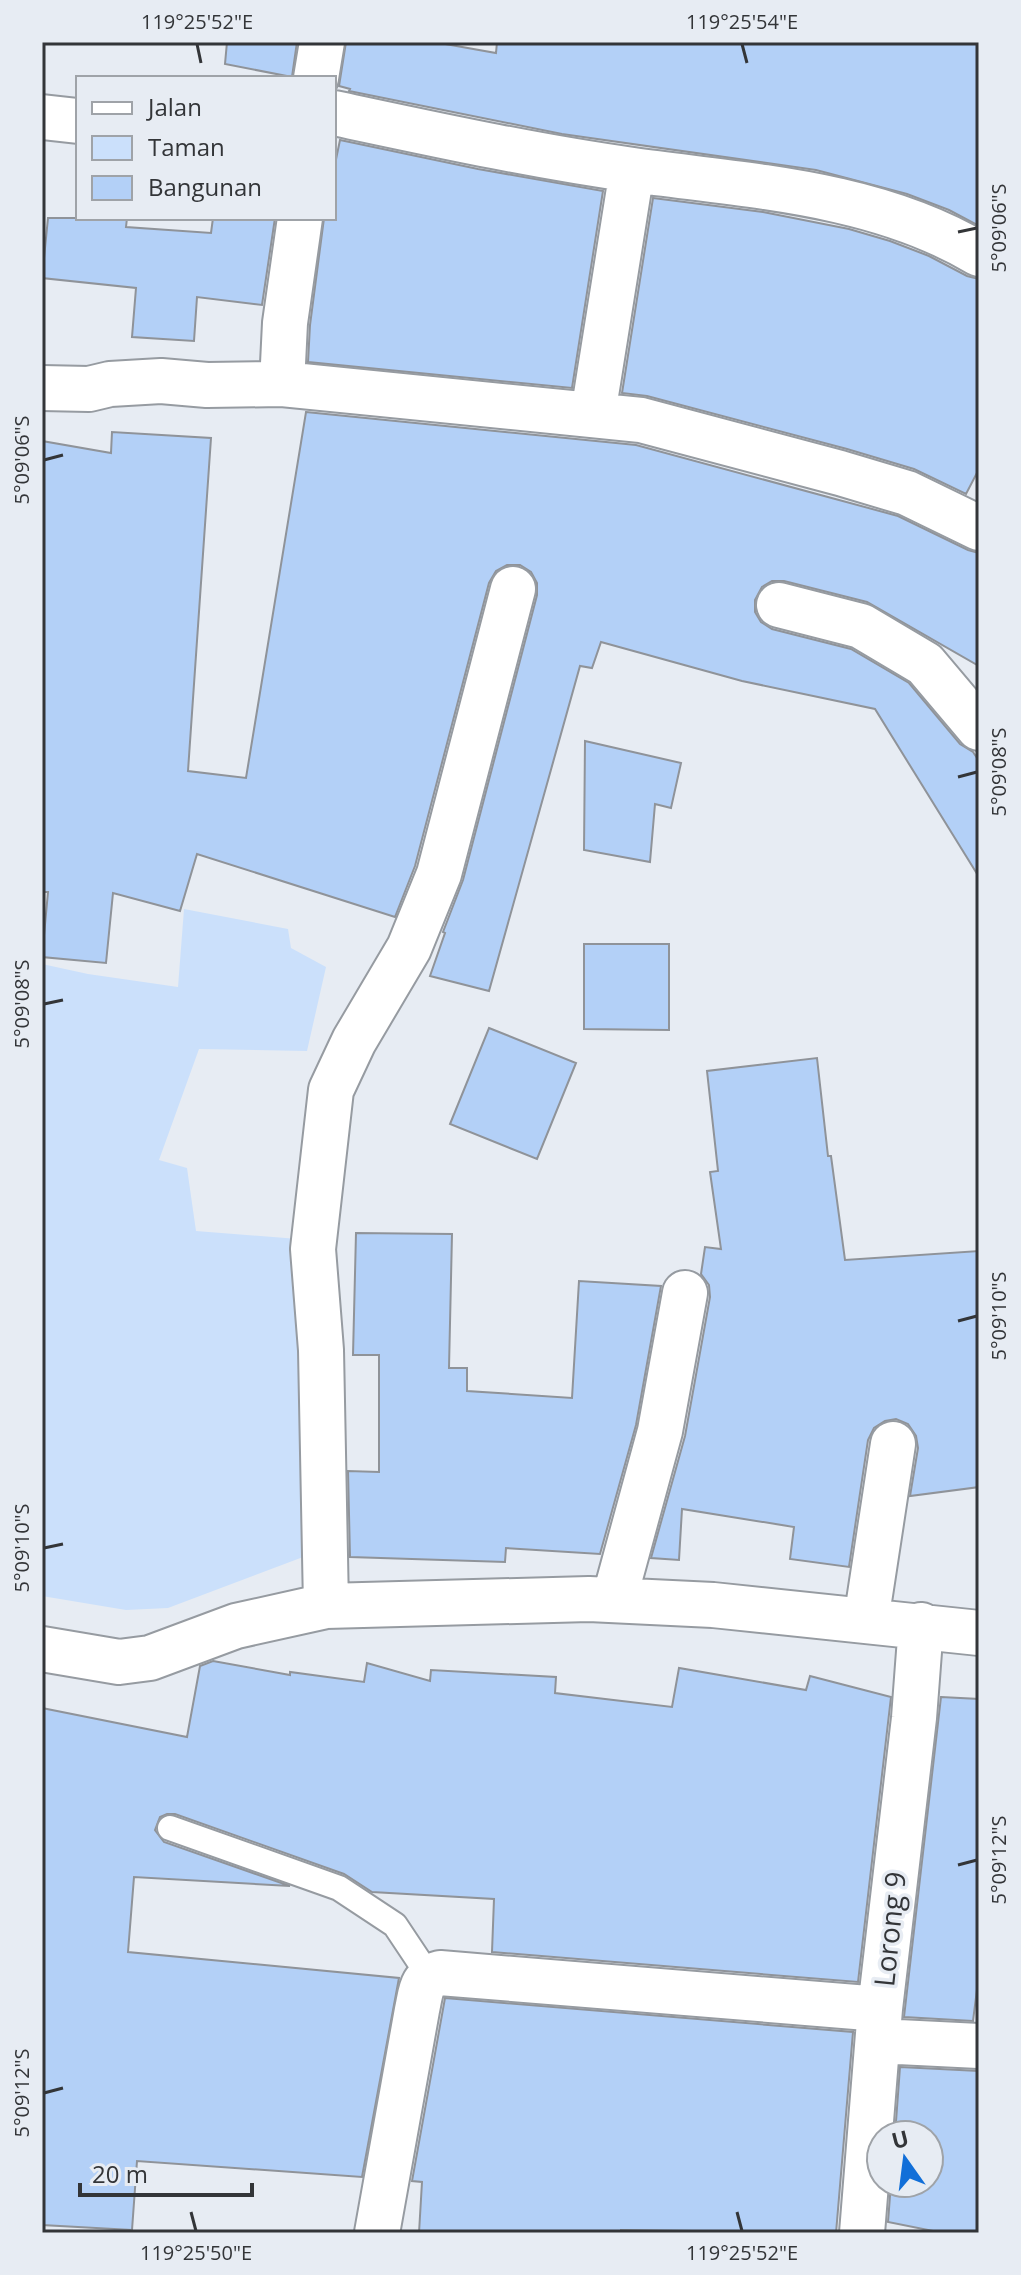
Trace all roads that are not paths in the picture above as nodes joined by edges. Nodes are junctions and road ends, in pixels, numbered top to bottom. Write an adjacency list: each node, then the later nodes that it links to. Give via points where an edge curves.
1 (322, 42): 2 (street)
2 (316, 76)
3 (336, 113): 6 (street)
4 (42, 117): 5 (street)
5 (76, 121)
6 (632, 170): 8 (street, via 848,203 914,223); 11 (street)
7 (300, 220): 9 (street)
8 (979, 254)
9 (282, 384): 10 (street, via 161,381); 11 (street)
10 (42, 388)
11 (593, 414): 12 (street, via 641,420 840,473 907,493)
12 (979, 528)
13 (513, 589): 19 (street, via 439,874 409,948 331,1090 313,1249 321,1350)
14 (779, 605): 15 (street, via 861,626 925,664)
15 (979, 728)
16 (685, 1293): 18 (street, via 660,1431)
17 (893, 1444): 20 (street)
18 (614, 1600): 19 (street); 20 (street)
19 (326, 1606): 23 (street, via 236,1626 150,1658 119,1662)
20 (866, 1621): 21 (street)
21 (921, 1625): 22 (street); 26 (street, Lorong 9)
22 (979, 1633)
23 (42, 1649)
24 (170, 1828): 25 (lane, via 339,1888 395,1925)
25 (429, 1976): 26 (street, via 531,1980); 28 (street, via 417,2010)
26 (879, 2025): 27 (street); 29 (street, Lorong 9)
27 (979, 2046)
28 (377, 2233)
29 (862, 2233)

